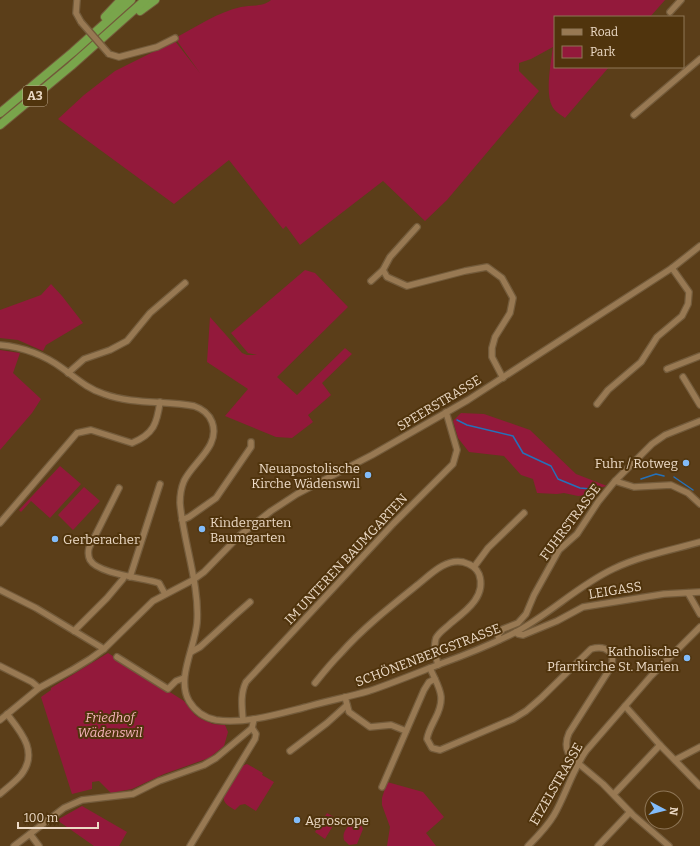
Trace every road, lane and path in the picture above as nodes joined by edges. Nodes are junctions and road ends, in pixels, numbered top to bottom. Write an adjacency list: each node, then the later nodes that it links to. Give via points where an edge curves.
1 (77, 0): 9 (street, bridge, via 76,13 81,22 109,54 119,57 157,47)
2 (121, 0): 10 (highway)
3 (131, 0): 10 (highway, A3)
4 (145, 0): 8 (highway, A3)
5 (154, 0): 8 (highway)
6 (681, 0): 7 (street)
7 (670, 12)
8 (105, 36): 14 (highway, A3)
9 (175, 38)
10 (73, 52): 12 (highway, A3)
11 (700, 59): 13 (street)
12 (0, 113)
13 (634, 115)
14 (0, 125)
15 (417, 227): 18 (street, via 390,257)
16 (700, 246): 17 (street, SPEERSTRASSE)
17 (672, 268): 26 (street, SPEERSTRASSE); 28 (street, via 689,292 688,304 682,316 657,337 641,362 608,390)
18 (383, 270): 19 (street); 26 (street, via 387,277 407,286 487,267 502,278 513,298 510,313 495,337 492,348 492,357)
19 (371, 281)
20 (185, 283): 24 (street, via 150,313 127,341 84,359)
21 (0, 345): 24 (street, SCHÖNENBERGSTRASSE, via 42,356)
22 (700, 356): 23 (street)
23 (667, 369)
24 (68, 373): 27 (street, SCHÖNENBERGSTRASSE, via 95,391 109,396)
25 (683, 377): 29 (street)
26 (503, 378): 30 (street, SPEERSTRASSE)
27 (160, 402): 38 (street, SCHÖNENBERGSTRASSE, via 198,407 208,414 214,425 212,442 182,486); 39 (street, via 154,428 132,443 91,430 77,433)
28 (597, 404)
29 (700, 404)
30 (446, 412): 44 (street, SPEERSTRASSE, via 277,506 239,536); 71 (street, IM UNTEREN BAUMGARTEN, via 457,450 453,464 393,524 246,682 242,695)
31 (700, 420): 33 (street, FUHRSTRASSE, via 665,435 652,444)
32 (251, 442): 38 (street, via 251,447 216,498)
33 (615, 481): 36 (street, via 634,487 671,485 688,493); 54 (street, FUHRSTRASSE, via 577,534 560,550 526,614 518,623 500,631)
34 (160, 484): 43 (street)
35 (119, 488): 42 (street, via 95,534 88,554 95,565)
36 (700, 504)
37 (524, 513): 41 (street, via 488,548)
38 (182, 520): 44 (street, SCHÖNENBERGSTRASSE)
39 (0, 523)
40 (700, 542): 53 (street, SCHÖNENBERGSTRASSE, via 644,557 615,568 588,583)
41 (474, 567): 58 (street, via 481,582 479,595 469,608 439,633 435,647); 63 (street, via 459,561 445,564 381,615 341,652)
42 (124, 576): 43 (street); 52 (street, via 107,598)
43 (130, 577): 47 (street, via 159,583)
44 (193, 580): 47 (street, SPEERSTRASSE); 56 (street, SCHÖNENBERGSTRASSE, via 197,622)
45 (0, 590): 52 (street)
46 (700, 592): 48 (street, LEIGASS)
47 (166, 594): 55 (street, SPEERSTRASSE, via 147,606)
48 (688, 594): 50 (street); 53 (street, LEIGASS, via 664,594 596,604 583,607 523,635)
49 (250, 602): 56 (street, via 200,647)
50 (700, 614)
51 (700, 627): 67 (street, ETZELSTRASSE)
52 (74, 631): 55 (street)
53 (516, 632): 54 (street, SCHÖNENBERGSTRASSE)
54 (499, 640): 58 (street, SCHÖNENBERGSTRASSE)
55 (104, 649): 64 (street, SPEERSTRASSE, via 81,665)
56 (191, 652): 61 (street, SCHÖNENBERGSTRASSE)
57 (117, 657): 61 (street, via 168,689 176,681)
58 (438, 665): 60 (street, SCHÖNENBERGSTRASSE)
59 (0, 666): 64 (street, via 32,682)
60 (430, 668): 62 (street); 65 (street, SCHÖNENBERGSTRASSE, via 384,686)
61 (184, 678): 71 (street, SCHÖNENBERGSTRASSE, via 187,697 198,712 215,719)
62 (435, 679): 73 (street, via 429,682 424,690); 78 (street, via 442,704 427,739 432,748 440,750 513,719 542,698 591,649 605,649 610,652 612,658 611,667 567,738 568,752)
63 (315, 683)
64 (38, 688): 68 (street, SPEERSTRASSE)
65 (345, 697): 66 (street); 69 (street, SCHÖNENBERGSTRASSE)
66 (347, 705): 73 (street, via 352,715 370,727 391,726); 76 (street)
67 (625, 706): 74 (street); 78 (street, ETZELSTRASSE)
68 (7, 714): 70 (street, SPEERSTRASSE); 81 (street, via 25,739 28,755 22,774)
69 (254, 719): 71 (street, SCHÖNENBERGSTRASSE); 72 (street)
70 (0, 720)
71 (243, 720)
72 (252, 728): 84 (street, via 204,765 159,781 133,794 73,803); 87 (street, via 256,734 255,738)
73 (406, 731): 80 (street)
74 (660, 745): 77 (street); 82 (street)
75 (700, 747): 77 (street)
76 (290, 751)
77 (675, 760): 79 (street)
78 (578, 762): 82 (street); 88 (street, ETZELSTRASSE, via 554,814 542,832)
79 (700, 786)
80 (382, 787)
81 (0, 794)
82 (614, 794): 83 (street)
83 (630, 812): 89 (street); 90 (street)
84 (30, 834): 85 (street); 86 (street)
85 (14, 846)
86 (39, 846)
87 (190, 846)
88 (528, 846)
89 (598, 846)
90 (669, 846)

